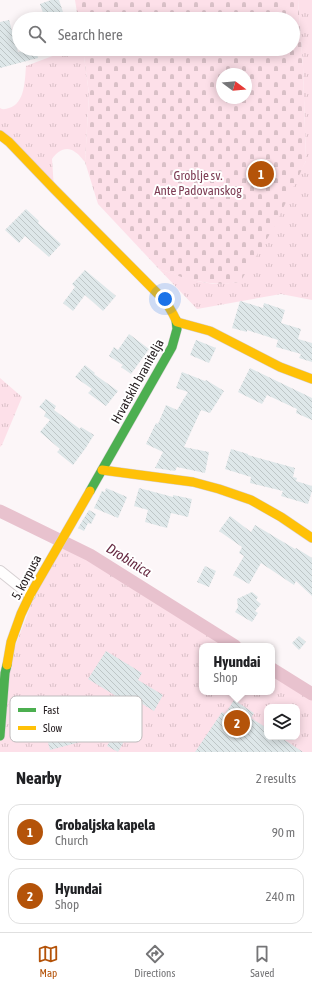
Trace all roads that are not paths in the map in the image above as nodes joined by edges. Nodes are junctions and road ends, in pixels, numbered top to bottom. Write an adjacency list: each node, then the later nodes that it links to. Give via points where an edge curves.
1 (0, 135): 2 (street, via 166,302)
2 (177, 322): 3 (street, via 210,331); 4 (street, Hrvatskih branitelja, via 172,347)
3 (312, 379)
4 (102, 470): 5 (street, Hrvatskih branitelja); 6 (street, via 193,482 219,489 251,500)
5 (68, 528): 8 (street, 5. korpusa)
6 (312, 538)
7 (0, 571): 8 (street)
8 (30, 595): 9 (street, 5. korpusa, via 10,642)
9 (0, 736)

